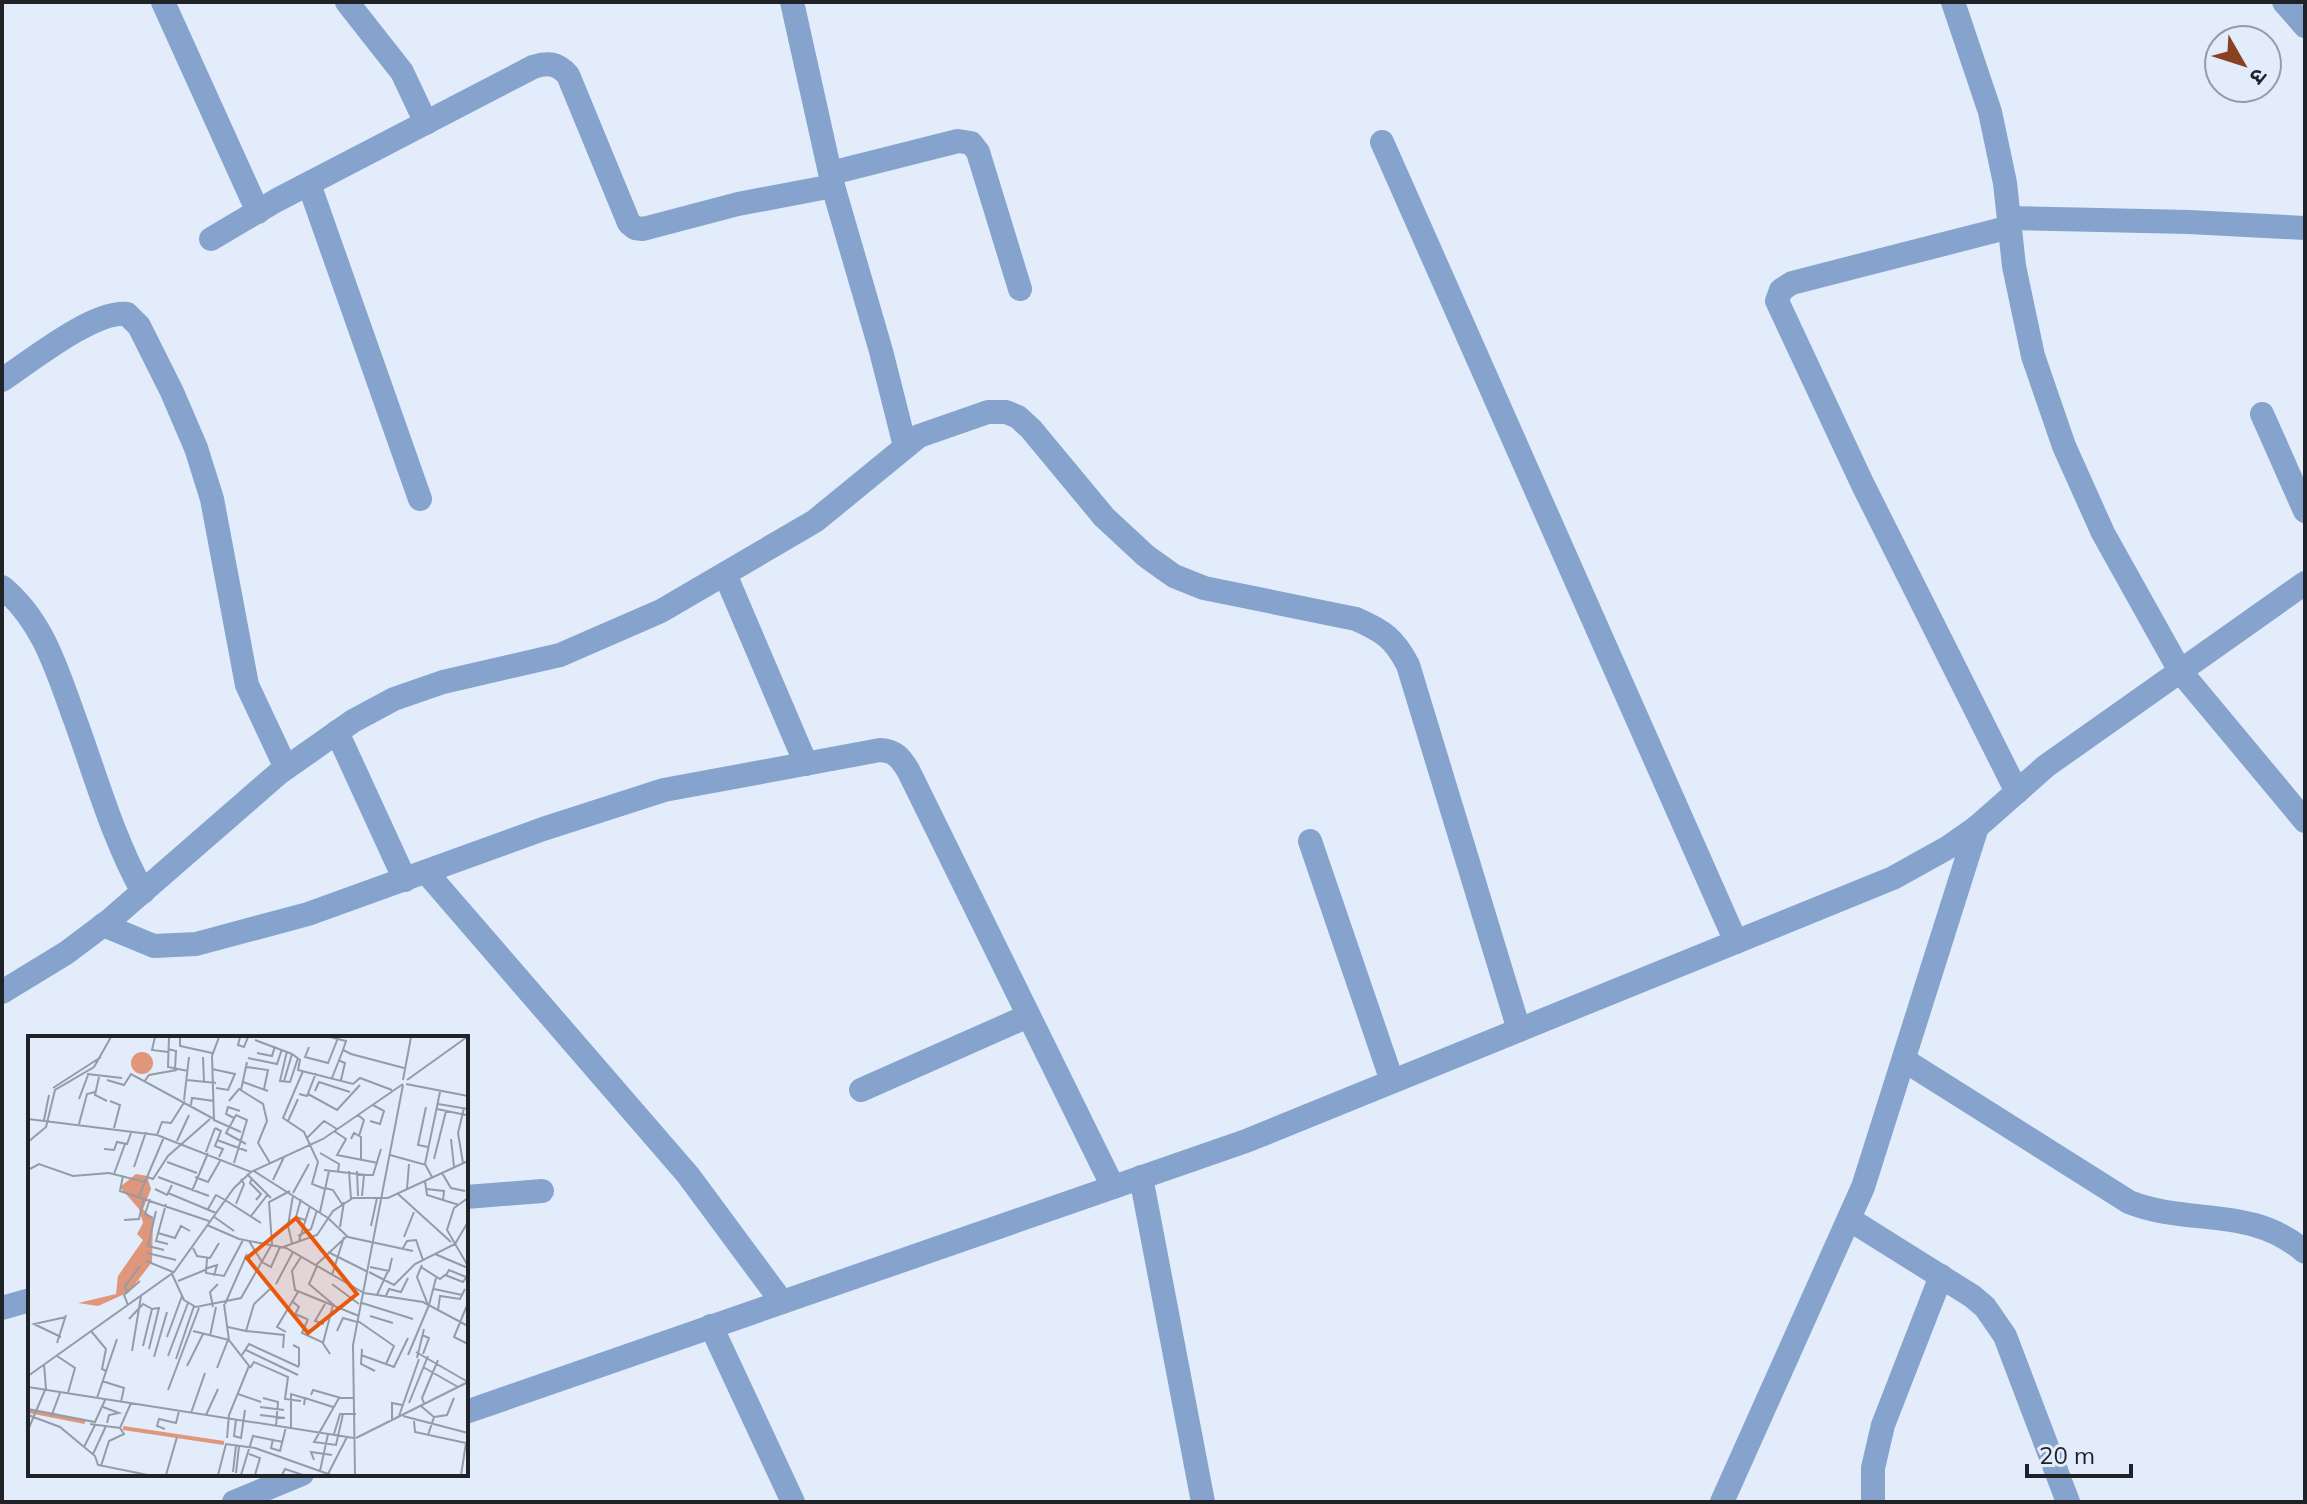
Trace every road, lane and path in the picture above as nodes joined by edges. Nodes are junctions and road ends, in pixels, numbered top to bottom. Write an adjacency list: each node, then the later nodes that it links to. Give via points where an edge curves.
1 (163, 2): 11 (street)
2 (347, 2): 7 (street, via 402,72)
3 (792, 2): 9 (street)
4 (1953, 2): 12 (street, via 1990,112)
5 (2284, 2): 6 (street)
6 (2305, 26)
7 (426, 123): 9 (street, via 533,67 555,64 573,84 635,228); 10 (street)
8 (1382, 142): 35 (street)
9 (832, 179): 15 (street, via 958,141 971,143); 18 (street)
10 (309, 184): 11 (street); 19 (street)
11 (258, 212): 14 (street)
12 (2010, 223): 13 (street, via 2189,222); 24 (street, via 2033,356 2064,446 2103,533); 28 (street, via 1792,283 1777,301)
13 (2305, 228)
14 (211, 239)
15 (1020, 289)
16 (2, 380): 27 (street, via 108,315 127,314 139,326 196,448 212,499 247,685)
17 (2262, 414): 20 (street)
18 (905, 446): 21 (street, via 815,521); 38 (street, via 988,412 1006,412 1031,429 1104,517 1174,576 1204,588 1356,619 1397,645 1408,665)
19 (420, 499)
20 (2305, 511)
21 (725, 574): 25 (street, via 609,636 560,655 394,699); 26 (street)
22 (2305, 583): 24 (street)
23 (2, 587): 33 (street, via 29,613 52,654 115,830)
24 (2180, 671): 28 (street); 29 (street)
25 (337, 732): 27 (street); 32 (street)
26 (806, 764): 32 (street, via 664,790); 37 (street, via 880,750 901,759)
27 (286, 768): 33 (street)
28 (2017, 792): 30 (street)
29 (2305, 821)
30 (1977, 827): 35 (street, via 1893,878); 39 (street)
31 (1310, 841): 40 (street)
32 (416, 876): 34 (street, via 308,914 196,944 154,946); 50 (street, via 688,1175)
33 (143, 892): 34 (street)
34 (103, 925): 36 (street)
35 (1736, 942): 38 (street)
36 (2, 992)
37 (1028, 1016): 41 (street); 43 (street)
38 (1519, 1030): 40 (street)
39 (1904, 1060): 46 (street); 47 (street, via 2129,1202 2161,1212 2251,1222)
40 (1392, 1081): 42 (street)
41 (861, 1090)
42 (1141, 1177): 43 (street); 57 (street)
43 (1113, 1187): 50 (street)
44 (542, 1191): 45 (street)
45 (468, 1197)
46 (1849, 1219): 48 (street); 58 (street)
47 (2305, 1252)
48 (1941, 1276): 59 (street, via 1883,1425 1873,1468); 60 (street, via 1995,1318)
49 (28, 1301): 51 (street)
50 (782, 1302): 52 (street)
51 (2, 1308)
52 (711, 1326): 53 (street); 56 (street)
53 (468, 1411)
54 (297, 1476): 55 (street)
55 (234, 1502)
56 (793, 1502)
57 (1203, 1502)
58 (1722, 1502)
59 (1873, 1502)
60 (2068, 1502)

